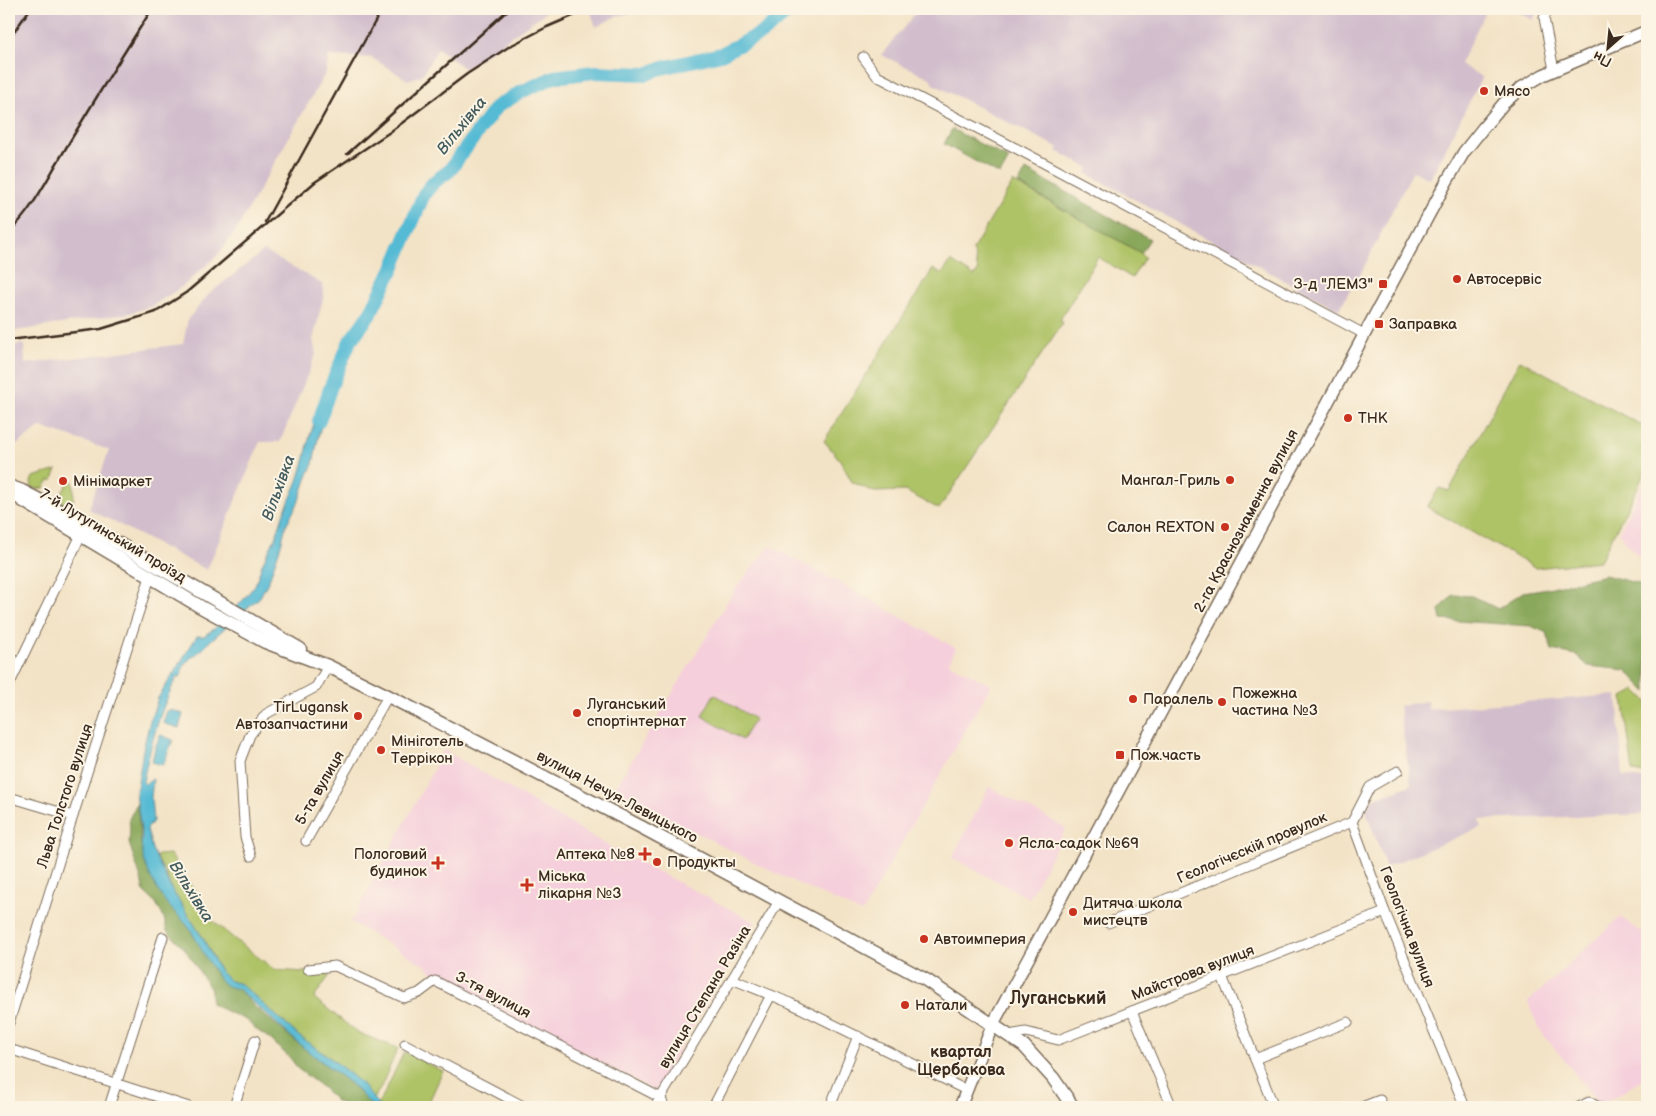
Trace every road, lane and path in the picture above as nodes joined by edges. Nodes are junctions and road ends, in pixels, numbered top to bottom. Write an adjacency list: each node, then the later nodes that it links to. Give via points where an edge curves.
1 (1548, 9): 4 (street, via 1544,18)
2 (1647, 31): 4 (street, 2-га Краснознаменна вулиця)
3 (863, 58): 5 (street, via 878,76)
4 (1554, 70): 5 (street, 2-га Краснознаменна вулиця, via 1521,88 1504,103 1464,152)
5 (1364, 334): 31 (street, 2-га Краснознаменна вулиця)
6 (9, 486): 10 (main road, 7-й Лутугинський проїзд, via 81,522)
7 (9, 490): 8 (main road, 7-й Лутугинський проїзд)
8 (81, 535): 9 (main road, 7-й Лутугинський проїзд); 12 (street)
9 (150, 577): 10 (main road, 7-й Лутугинський проїзд); 16 (street, Льва Толстого вулиця)
10 (205, 602): 11 (main road, вулиця Нечуя-Левицького)
11 (328, 666): 13 (main road, вулиця Нечуя-Левицького); 19 (street, via 316,687 266,714 250,735 240,761 240,786 245,838)
12 (9, 685)
13 (388, 696): 18 (street, 5-та вулиця); 20 (main road, вулиця Нечуя-Левицького)
14 (1398, 771): 17 (street, via 1370,787)
15 (9, 796): 16 (street)
16 (73, 816): 30 (street, Льва Толстого вулиця)
17 (1352, 822): 21 (street, Геологічна вулиця); 22 (street, Гєологічєскій провулок)
18 (306, 841)
19 (251, 856)
20 (779, 901): 26 (street, вулиця Степана Разіна); 31 (main road, вулиця Нечуя-Левицького, via 926,980)
21 (1385, 912): 25 (street, Майстрова вулиця); 55 (street, Геологічна вулиця)
22 (1108, 923)
23 (163, 937): 38 (street)
24 (308, 969): 40 (street, 3-тя вулиця, via 334,966 404,998 419,993 435,980)
25 (1222, 976): 28 (street, Майстрова вулиця); 37 (street)
26 (732, 979): 27 (street); 40 (street, вулиця Степана Разіна)
27 (771, 995): 33 (street); 48 (street)
28 (1132, 1011): 32 (street, Майстрова вулиця, via 1058,1040 1026,1032); 52 (street)
29 (1348, 1022): 37 (street)
30 (9, 1023)
31 (993, 1024): 32 (main road, вулиця Нечуя-Левицького); 39 (street, 2-га Краснознаменна вулиця)
32 (1009, 1035): 51 (main road, вулиця Нечуя-Левицького, via 1024,1046 1053,1078)
33 (858, 1036): 39 (street); 49 (street)
34 (255, 1040): 44 (street)
35 (405, 1044): 45 (street)
36 (9, 1049): 38 (street)
37 (1255, 1059): 53 (street)
38 (116, 1084): 42 (street); 43 (street)
39 (966, 1090): 50 (street, 2-га Краснознаменна вулиця)
40 (661, 1098): 46 (street, вулиця Степана Разіна); 47 (street)
41 (1380, 1100): 54 (street)
42 (108, 1107)
43 (189, 1107)
44 (234, 1107)
45 (526, 1107)
46 (655, 1107)
47 (664, 1107)
48 (713, 1107)
49 (830, 1107)
50 (960, 1107)
51 (1073, 1107)
52 (1172, 1107)
53 (1274, 1107)
54 (1362, 1107)
55 (1465, 1107)
56 (1579, 1107): 57 (street, via 1590,1102)
57 (1598, 1107)

